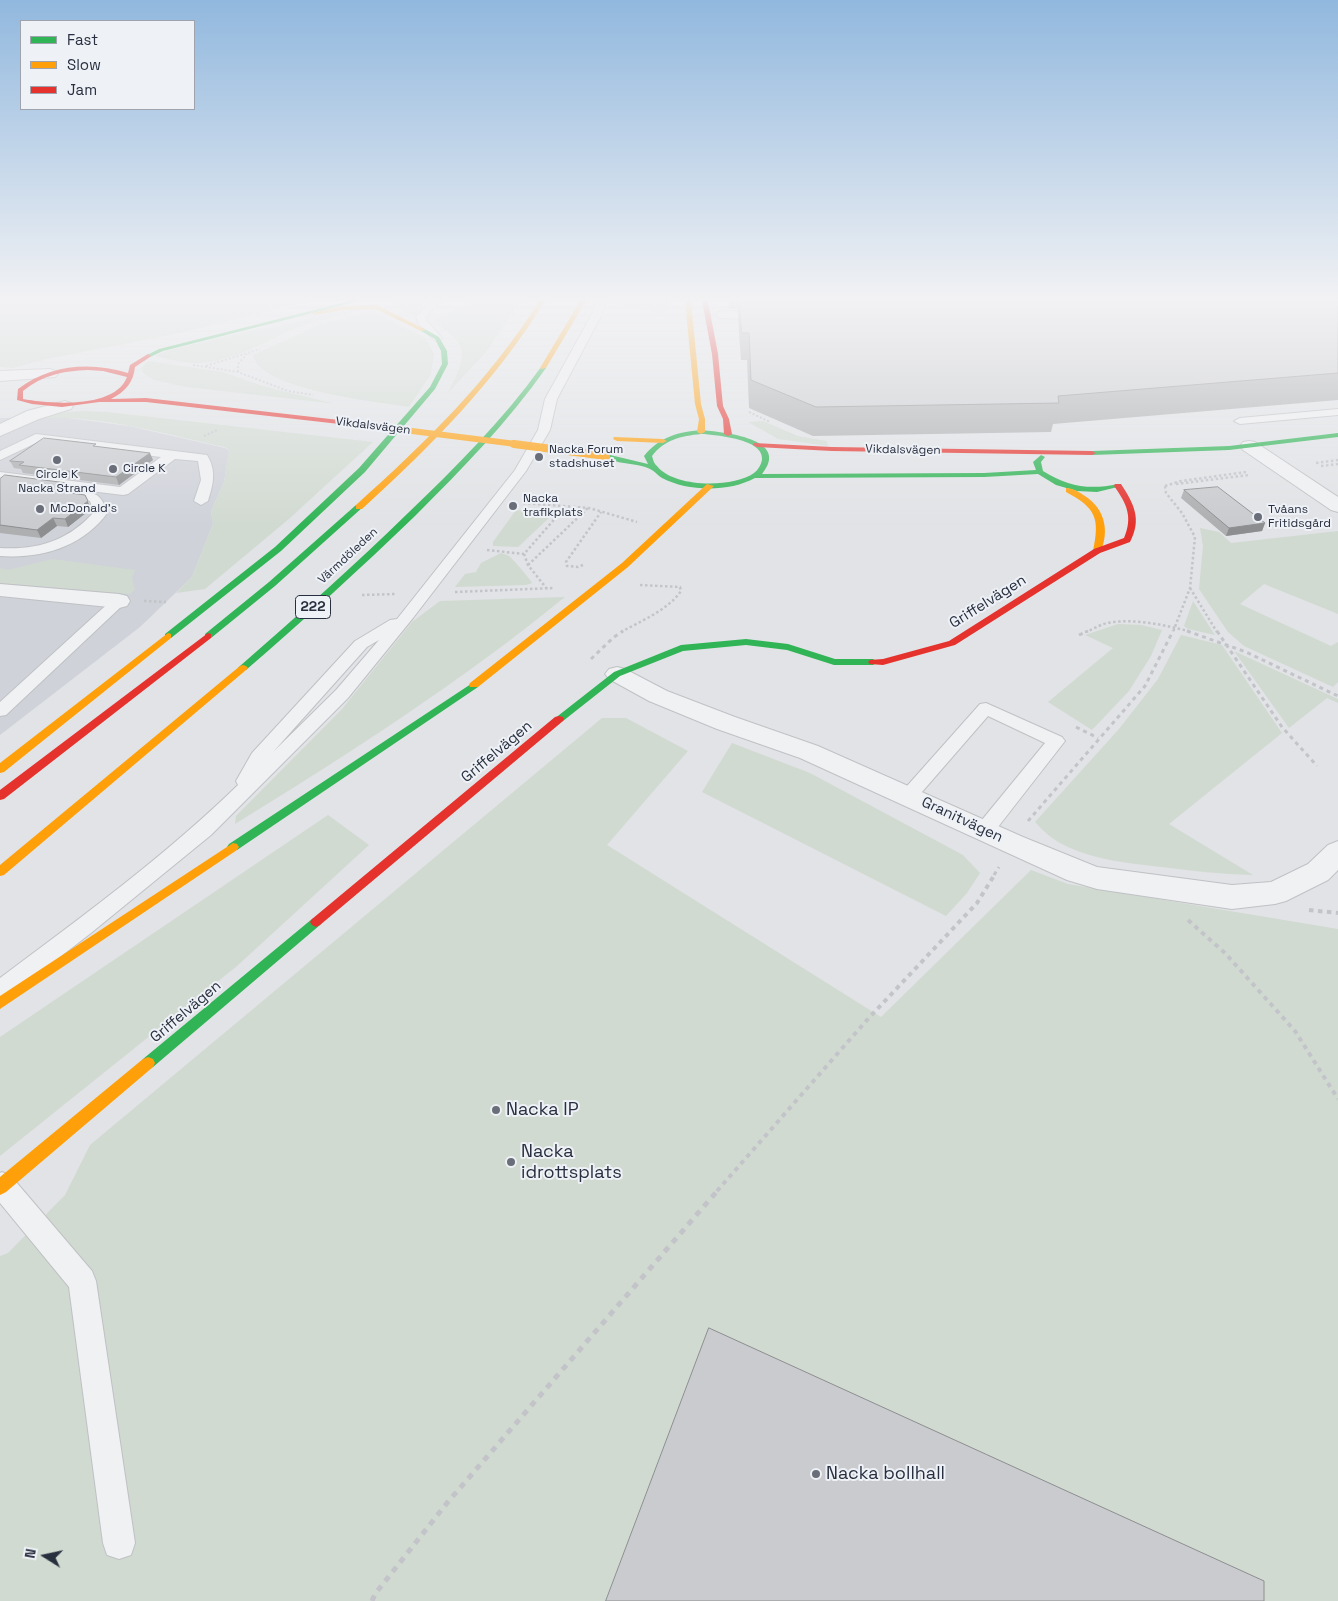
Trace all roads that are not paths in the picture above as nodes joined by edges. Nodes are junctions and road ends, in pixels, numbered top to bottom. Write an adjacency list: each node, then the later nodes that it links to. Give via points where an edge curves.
1 (45, 376): 14 (main road, via 26,383)
2 (124, 376): 10 (main road)
3 (130, 376): 10 (main road)
4 (439, 376): 59 (main road, via 433,388 362,470 278,549)
5 (489, 376): 61 (main road, Värmdöleden, via 469,400 384,486 274,582)
6 (537, 376): 64 (main road, Värmdöleden / 222, via 497,426 431,497 298,622)
7 (564, 376): 65 (lane, via 551,399 544,430 520,471 408,615 361,644 258,757 234,800 204,830)
8 (695, 376): 30 (main road)
9 (717, 376): 31 (main road, via 720,406)
10 (129, 379): 11 (main road); 16 (main road, via 122,389)
11 (141, 387)
12 (0, 388): 14 (street)
13 (164, 390): 15 (main road)
14 (19, 397): 17 (main road, via 33,405); 21 (street)
15 (241, 399)
16 (92, 402): 17 (main road); 43 (main road, Vikdalsvägen, bridge, via 146,400 348,423 606,456)
17 (65, 406): 28 (street, via 33,415)
18 (1338, 412): 23 (lane)
19 (389, 415): 20 (main road, Vikdalsvägen)
20 (419, 418)
21 (0, 420)
22 (438, 420): 24 (main road)
23 (1240, 420)
24 (468, 423)
25 (488, 425): 26 (main road)
26 (507, 427)
27 (527, 429): 29 (main road)
28 (0, 431)
29 (554, 432)
30 (701, 432): 31 (main road, Vikdalsvägen); 34 (main road, Vikdalsvägen)
31 (728, 434): 35 (main road, Vikdalsvägen)
32 (1338, 435): 36 (main road, Vikdalsvägen)
33 (613, 439): 34 (main road)
34 (663, 441): 43 (main road, via 651,450 649,461)
35 (757, 445): 37 (main road, Vikdalsvägen); 46 (main road, via 767,460)
36 (1257, 451): 38 (main road, Vikdalsvägen); 41 (main road, Vikdalsvägen); 51 (street, via 1283,464)
37 (1048, 452): 38 (main road, Vikdalsvägen); 44 (main road, via 1037,462)
38 (1078, 452): 42 (main road, Vikdalsvägen)
39 (172, 455): 40 (lane, via 36,438); 45 (lane, via 124,491); 50 (lane, via 203,458 208,467 208,483)
40 (0, 456)
41 (1201, 461)
42 (1106, 462)
43 (652, 467): 47 (main road, Vikdalsvägen, via 674,481)
44 (1040, 472): 46 (main road, Vikdalsvägen); 49 (main road)
45 (0, 476)
46 (754, 476): 47 (main road, Vikdalsvägen, via 735,483)
47 (710, 486): 66 (main road, via 625,565 469,689)
48 (0, 487): 52 (lane, via 79,499 88,502 89,508 81,520 60,535 33,544); 54 (lane, via 95,498 102,512 78,532 40,551)
49 (1065, 488): 53 (main road, via 1097,508 1103,521); 53 (main road, Griffelvägen, via 1096,491 1120,478 1134,510 1135,526 1127,540)
50 (201, 502)
51 (1338, 506)
52 (0, 542)
53 (1097, 551): 57 (main road, Griffelvägen, via 952,643 882,662 834,662 788,647 746,642 681,648)
54 (0, 552)
55 (0, 590): 56 (street)
56 (119, 601): 58 (lane)
57 (617, 674): 60 (street, Granitvägen, via 658,696 809,752); 67 (main road, Griffelvägen)
58 (0, 711)
59 (0, 769)
60 (908, 795): 62 (street, Granitvägen); 62 (lane, via 986,708 1056,741)
61 (0, 796)
62 (984, 831): 63 (street, Granitvägen, via 1098,878 1232,897 1275,894)
63 (1331, 868)
64 (0, 872)
65 (0, 990)
66 (0, 1003)
67 (1, 1186): 68 (lane, via 82,1281)
68 (119, 1544)

